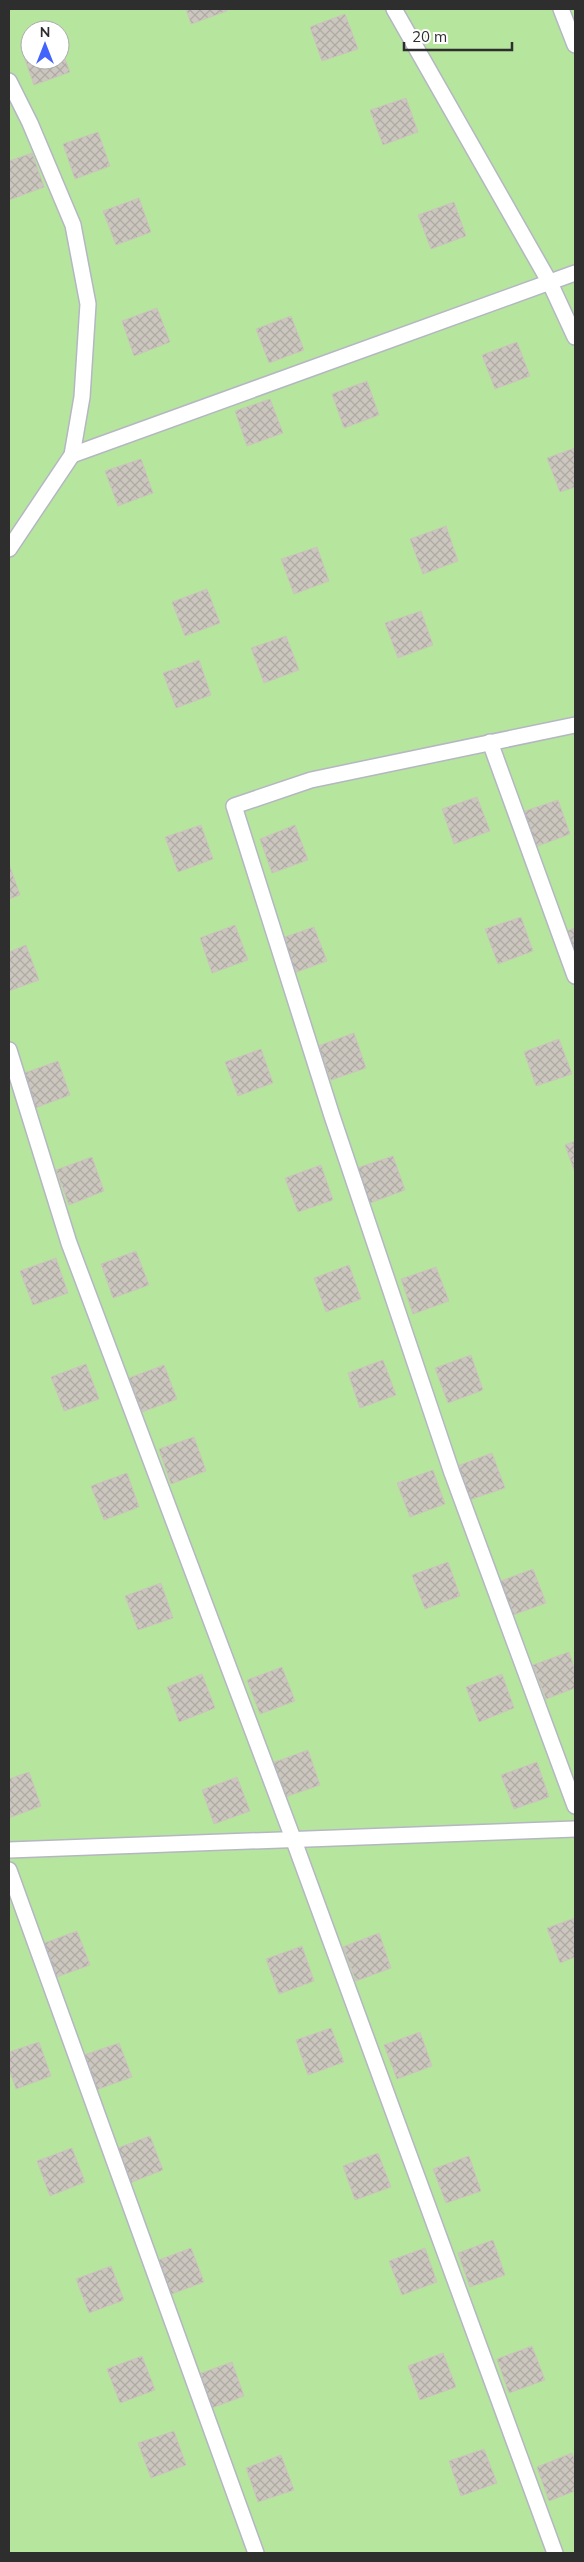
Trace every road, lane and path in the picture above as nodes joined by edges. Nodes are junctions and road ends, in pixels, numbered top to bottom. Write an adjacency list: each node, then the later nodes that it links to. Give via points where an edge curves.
1 (394, 9): 6 (lane)
2 (561, 9): 3 (lane)
3 (575, 45)
4 (9, 81): 8 (lane, via 73,225 88,304 82,397)
5 (575, 273): 6 (lane)
6 (550, 283): 7 (lane); 8 (lane)
7 (575, 337)
8 (72, 455): 9 (lane)
9 (9, 549)
10 (575, 725): 11 (lane)
11 (490, 742): 12 (lane); 14 (lane, via 311,780 234,806 332,1116 448,1463)
12 (575, 976)
13 (9, 1050): 16 (lane, via 69,1243)
14 (575, 1806)
15 (575, 1829): 16 (lane)
16 (294, 1841): 17 (lane); 20 (lane)
17 (9, 1850)
18 (9, 1870): 19 (lane)
19 (256, 2553)
20 (555, 2553)

